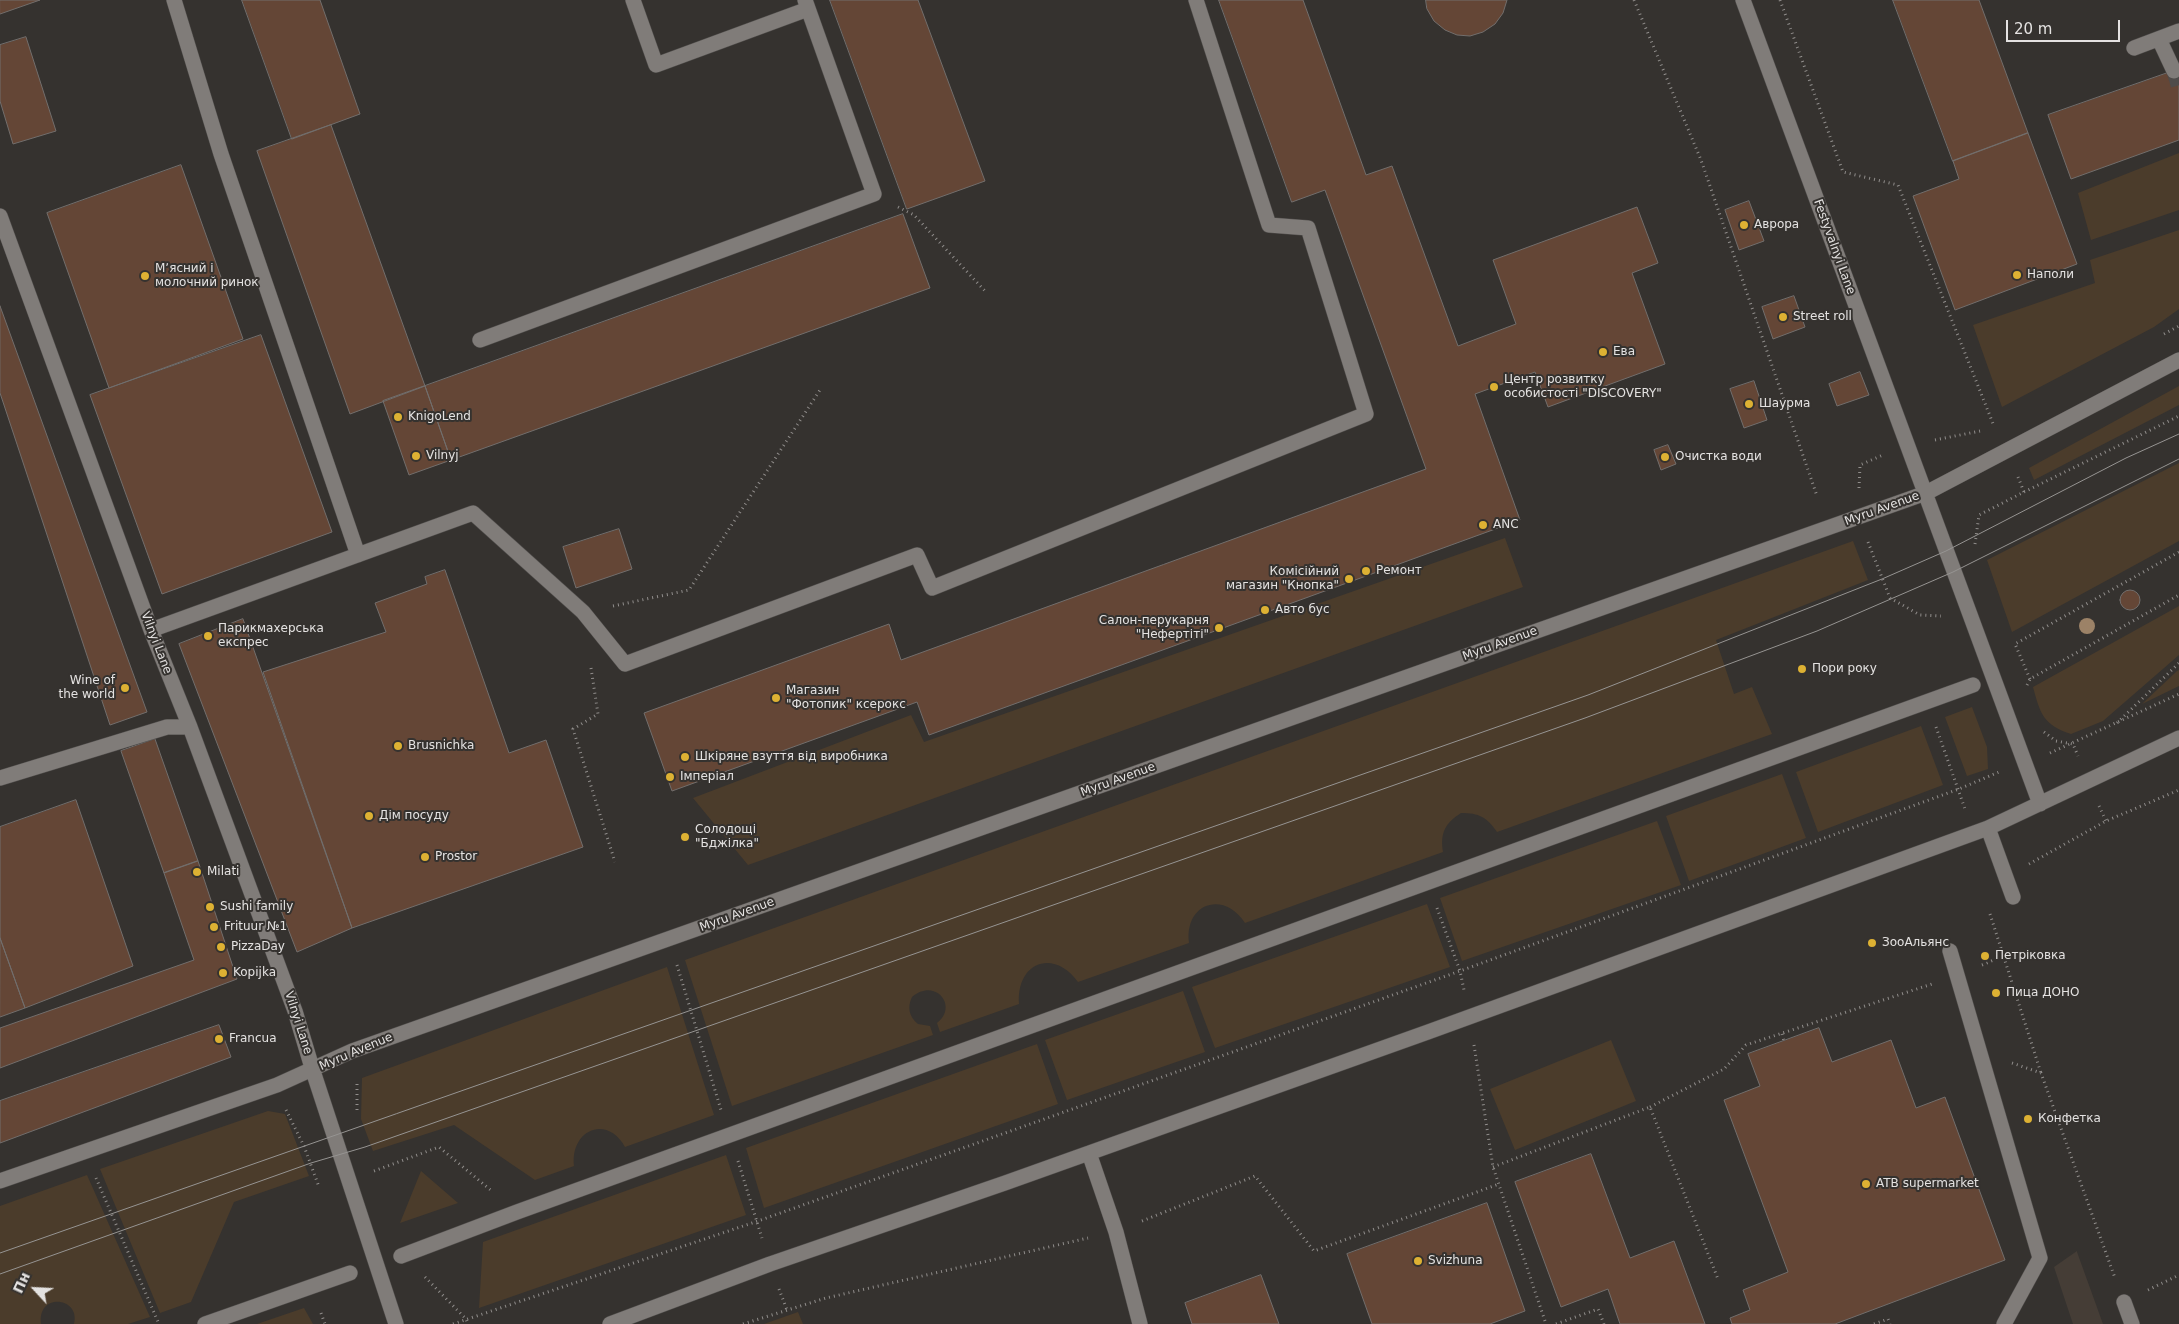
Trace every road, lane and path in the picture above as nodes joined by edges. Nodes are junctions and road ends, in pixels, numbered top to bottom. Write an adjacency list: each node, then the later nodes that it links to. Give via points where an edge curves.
1 (174, 0): 27 (street, via 221,154)
2 (632, 0): 7 (street, via 656,65)
3 (1196, 0): 29 (street, via 1269,225 1308,228 1366,414 932,588 917,555 625,664)
4 (1634, 0): 23 (path, via 1700,160)
5 (1743, 0): 22 (street, Festyvalnyi Lane)
6 (1780, 0): 19 (path, via 1843,172 1898,185 1995,428)
7 (806, 5): 12 (street)
8 (2179, 31): 9 (street)
9 (2159, 39): 10 (street); 11 (street)
10 (2134, 48)
11 (2174, 71)
12 (874, 194): 14 (path, via 914,215); 15 (street)
13 (0, 216): 31 (street, Vilnyi Lane)
14 (985, 291)
15 (480, 340)
16 (2179, 360): 19 (street, Myru Avenue)
17 (820, 390): 29 (path, via 689,590)
18 (2179, 416): 21 (path)
19 (2009, 450): 21 (path); 22 (street, Myru Avenue)
20 (1860, 464): 24 (path)
21 (2024, 492): 25 (path, via 1979,515)
22 (1926, 493): 24 (street, Myru Avenue); 46 (street, Myru Avenue, via 1952,572)
23 (1817, 496)
24 (1858, 517): 30 (path, via 1890,598 1920,615); 66 (street, Myru Avenue, via 362,1048)
25 (1975, 552)
26 (2179, 552): 33 (path)
27 (358, 555): 29 (street, via 473,513); 31 (street)
28 (2179, 595): 36 (path)
29 (583, 612)
30 (1944, 616)
31 (150, 630): 42 (street, Vilnyi Lane)
32 (2010, 640): 33 (path)
33 (2015, 644): 36 (path)
34 (590, 658): 53 (path, via 598,714 573,729)
35 (2179, 663): 41 (path)
36 (2030, 678): 38 (path)
37 (1973, 685): 40 (street)
38 (2024, 691)
39 (2179, 694): 41 (path)
40 (1926, 701): 48 (path); 55 (street)
41 (2114, 725): 45 (path)
42 (190, 727): 47 (street, via 167,727); 66 (street, Vilnyi Lane, via 295,1011)
43 (2043, 731): 45 (path, via 2056,741)
44 (2179, 738): 50 (street)
45 (2073, 744): 46 (path)
46 (2024, 763): 48 (path); 50 (street, Myru Avenue)
47 (0, 778)
48 (1959, 789): 52 (path); 60 (path)
49 (2179, 790): 54 (path, via 2106,822)
50 (2040, 804): 51 (street)
51 (1988, 828): 52 (street); 54 (street)
52 (1973, 833): 62 (street)
53 (615, 862)
54 (2006, 877): 56 (street)
55 (1427, 881): 60 (path); 76 (street)
56 (2013, 897)
57 (1990, 913): 59 (path)
58 (1950, 952): 61 (street)
59 (2004, 956): 61 (path); 67 (path)
60 (1460, 971): 62 (path); 82 (path, via 767,1217)
61 (1957, 976): 63 (path); 65 (street)
62 (1469, 1016): 71 (street); 72 (path)
63 (1782, 1034): 64 (path); 69 (path, via 1746,1045 1724,1069)
64 (1784, 1041)
65 (1979, 1050): 67 (path); 95 (street, via 2040,1258)
66 (312, 1070): 70 (street, Myru Avenue); 86 (street, Myru Avenue)
67 (2041, 1073): 81 (path)
68 (285, 1107): 75 (path)
69 (1650, 1108): 72 (path); 80 (path)
70 (84, 1152): 74 (street, Myru Avenue); 84 (path)
71 (1089, 1153): 83 (street, via 770,1264); 89 (street, via 1116,1232)
72 (1494, 1168): 90 (path)
73 (374, 1171): 76 (path, via 439,1147)
74 (0, 1181)
75 (321, 1191)
76 (517, 1212): 77 (street)
77 (403, 1256): 82 (path)
78 (350, 1274): 85 (street)
79 (2179, 1275): 81 (path)
80 (1718, 1279)
81 (2124, 1302): 96 (street)
82 (466, 1319): 87 (path); 88 (path)
83 (615, 1323)
84 (159, 1324)
85 (206, 1324)
86 (396, 1324)
87 (453, 1324)
88 (468, 1324)
89 (1140, 1324)
90 (1546, 1324)
91 (1556, 1324): 92 (path, via 1598,1309)
92 (1604, 1324)
93 (1874, 1324): 94 (path, via 1888,1319)
94 (1890, 1324)
95 (2004, 1324)
96 (2132, 1324)

